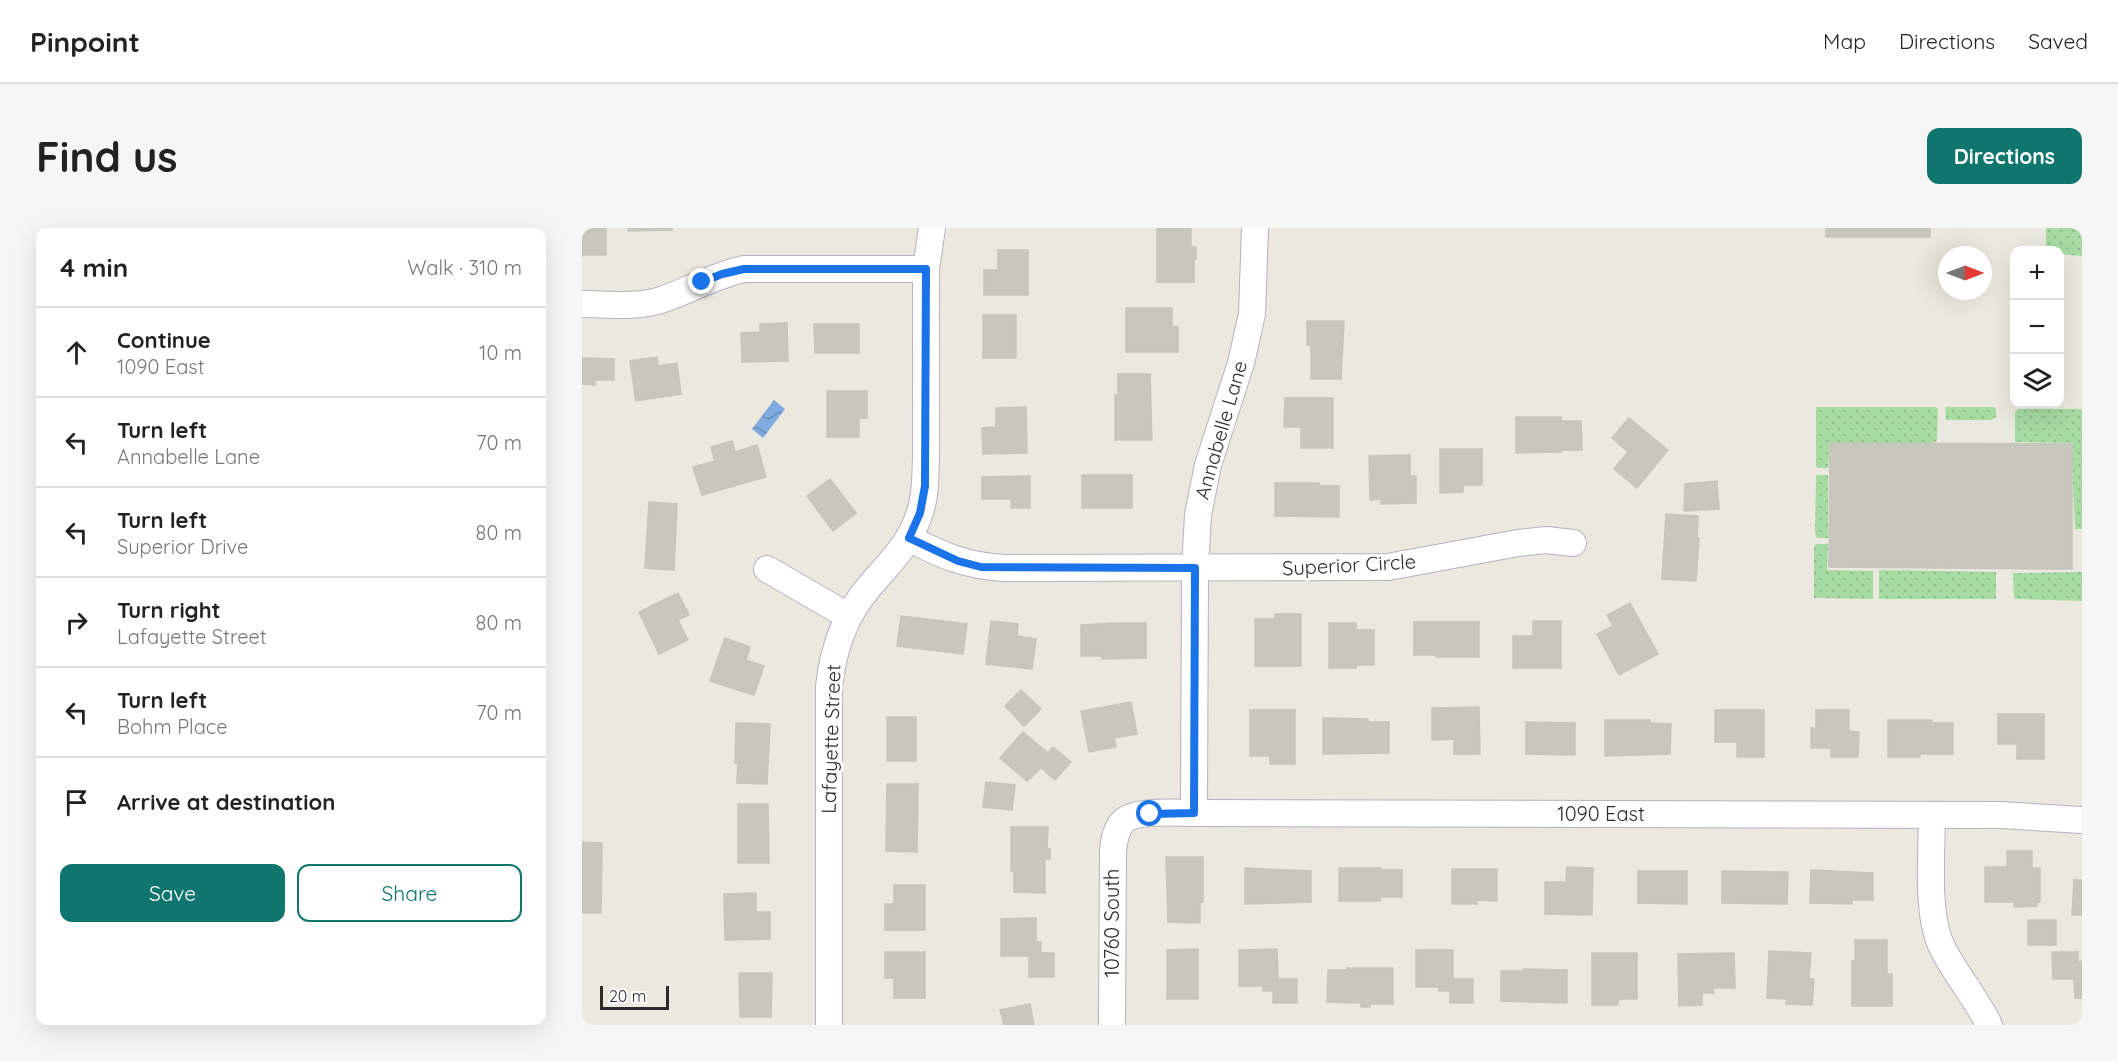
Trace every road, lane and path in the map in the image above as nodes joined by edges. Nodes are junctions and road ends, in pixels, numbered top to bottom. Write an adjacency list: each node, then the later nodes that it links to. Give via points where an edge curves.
1 (932, 228): 3 (street, Lafayette Street)
2 (1255, 228): 7 (street, Annabelle Lane, via 1252,314 1241,363 1208,465 1198,515)
3 (926, 269): 4 (street, via 744,269 660,300); 5 (street, Lafayette Street, via 925,486 920,513)
4 (582, 304)
5 (909, 538): 7 (street, Superior Circle, via 947,557 981,567); 9 (street, Lafayette Street)
6 (1573, 543): 7 (street, Superior Circle, via 1518,543 1388,567)
7 (1195, 568): 10 (street, Annabelle Lane)
8 (767, 569): 9 (street)
9 (848, 616): 14 (street, Lafayette Street, via 837,639 829,687)
10 (1194, 813): 11 (street, 1090 East); 13 (street, 1090 East, via 1150,814)
11 (1932, 815): 12 (street, 1090 East); 16 (street, via 1934,925 1948,958)
12 (2082, 820)
13 (1122, 822): 15 (street, 10760 South, via 1115,835 1112,859)
14 (829, 1025)
15 (1112, 1025)
16 (1989, 1025)

